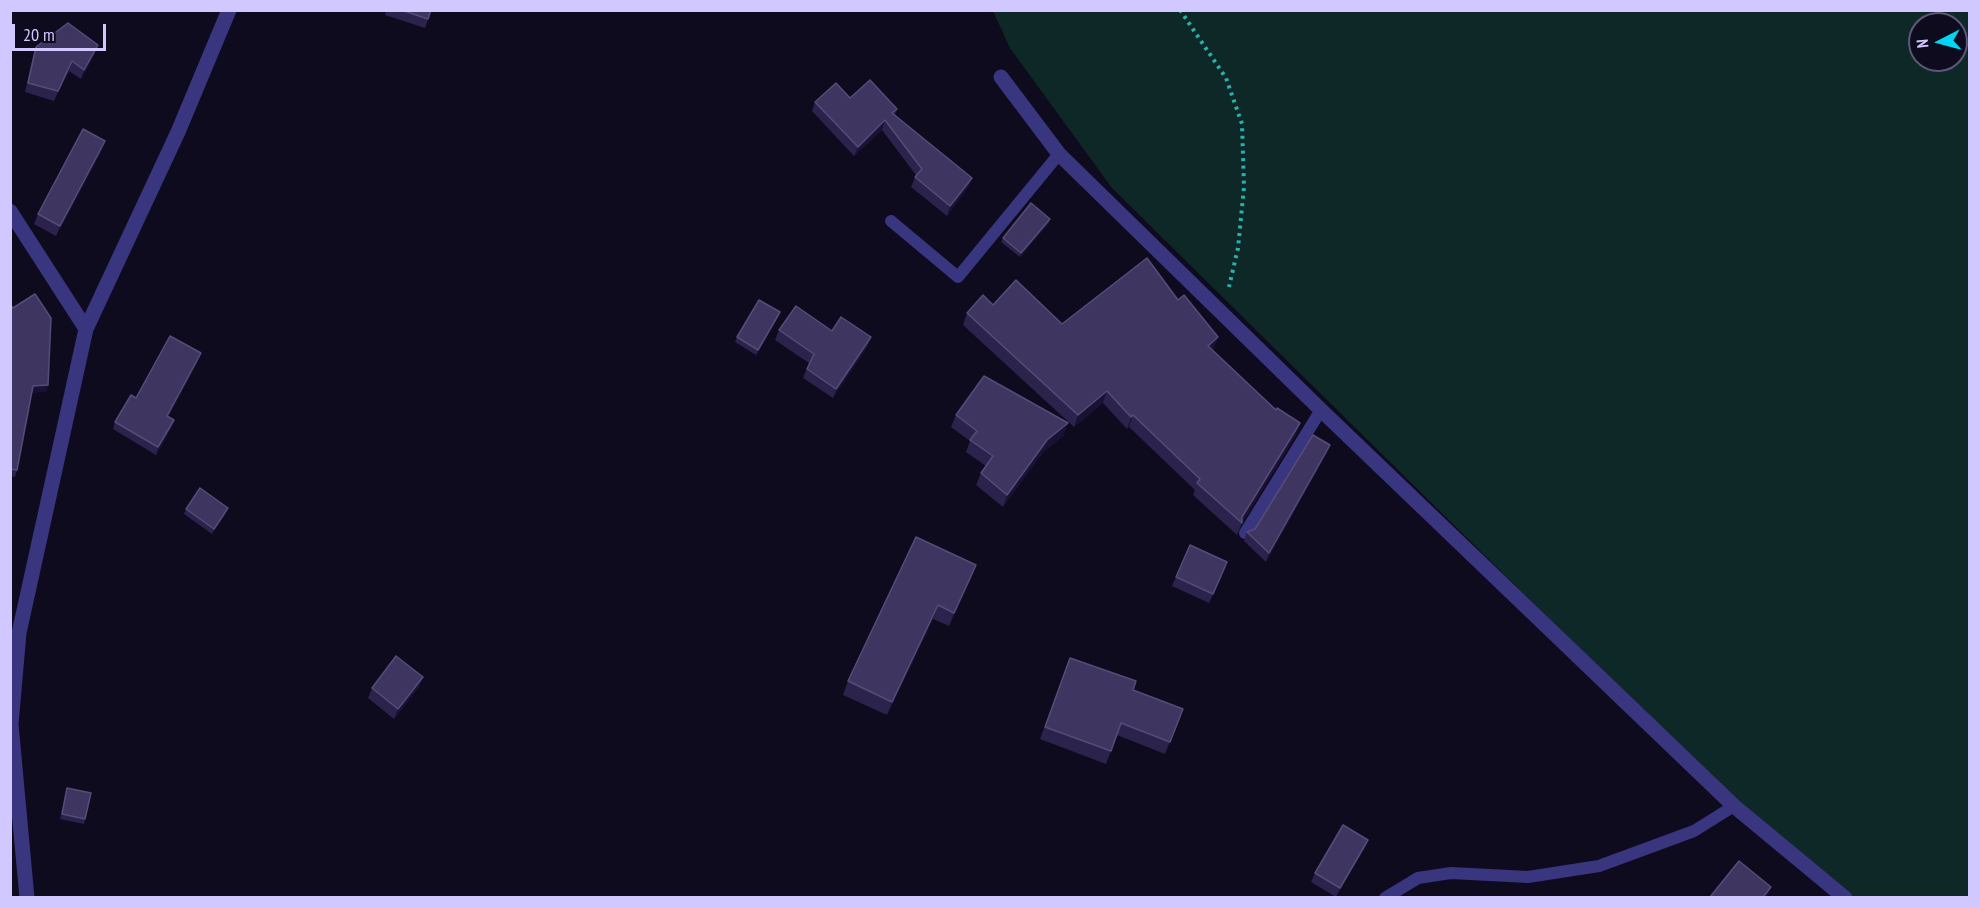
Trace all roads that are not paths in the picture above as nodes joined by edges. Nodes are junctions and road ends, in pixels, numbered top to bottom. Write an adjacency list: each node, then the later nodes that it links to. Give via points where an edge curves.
1 (229, 10): 6 (street, via 178,132)
2 (1001, 77): 3 (street)
3 (1059, 154): 5 (lane, via 958,277); 7 (street)
4 (10, 211): 6 (street)
5 (891, 221)
6 (86, 329): 10 (street, via 20,633 11,724)
7 (1321, 410): 8 (lane); 9 (street)
8 (1245, 533)
9 (1734, 806): 11 (lane, via 1694,831 1599,866 1528,877 1451,873 1418,878); 12 (street)
10 (27, 897)
11 (1385, 897)
12 (1845, 897)

